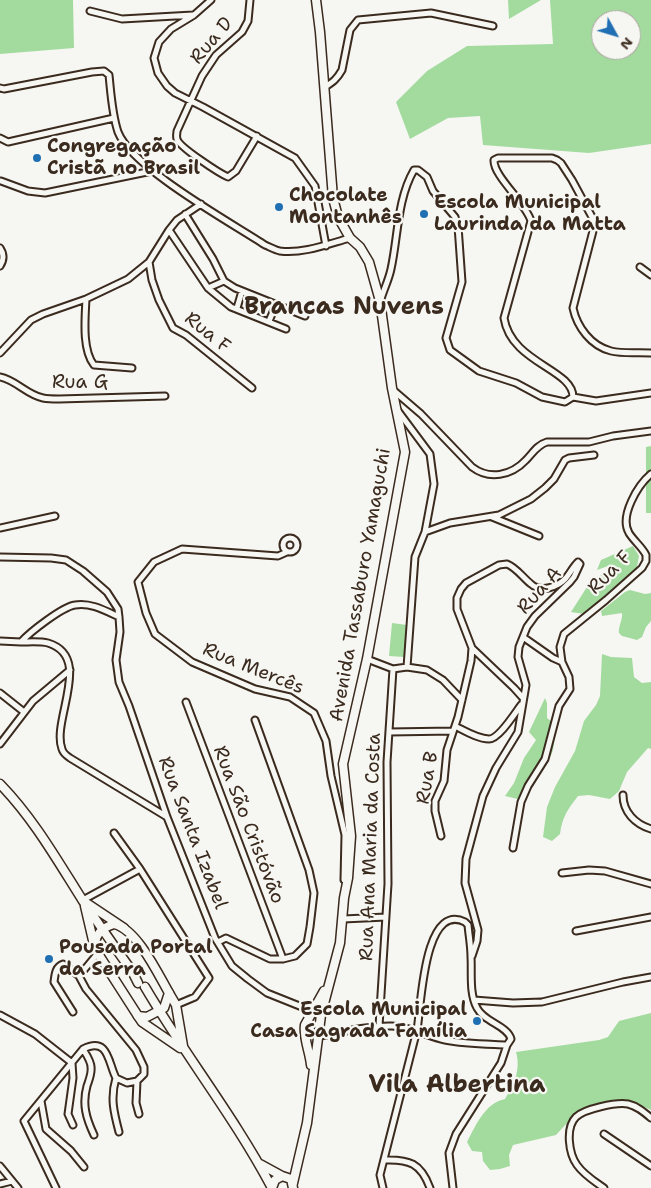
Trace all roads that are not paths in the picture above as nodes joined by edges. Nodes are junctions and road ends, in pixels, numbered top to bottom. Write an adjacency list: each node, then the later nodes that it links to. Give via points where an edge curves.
1 (211, 0): 5 (street)
2 (250, 0): 9 (street, Rua D, via 248,21 242,32 216,55)
3 (316, 0): 7 (street, Avenida Tassaburo Yamaguchi)
4 (90, 11): 5 (street, via 122,19)
5 (194, 15): 9 (street, via 171,29 159,42 154,58 158,73 167,86)
6 (493, 26): 7 (street, via 430,14 358,20 350,30 342,70 335,81)
7 (325, 87): 18 (street, Avenida Tassaburo Yamaguchi, via 333,198 338,217)
8 (0, 88): 10 (street, via 104,71 109,75)
9 (190, 100): 11 (street); 11 (street, Rua D, via 177,131 177,139 220,174 228,177 236,171)
10 (114, 118): 12 (street, via 8,142); 13 (street, via 126,146)
11 (258, 136): 19 (street, via 295,158 307,173 314,186)
12 (0, 138)
13 (152, 171): 14 (street, via 45,193); 15 (street)
14 (1, 181)
15 (201, 204): 16 (street); 19 (street, via 278,251)
16 (185, 214): 17 (street); 25 (street)
17 (169, 230): 21 (street); 26 (street)
18 (350, 238): 19 (street); 29 (street, Avenida Tassaburo Yamaguchi, via 369,262)
19 (326, 246)
20 (0, 248): 22 (street, via 4,253)
21 (149, 262): 28 (street, via 128,279); 39 (street, Rua F, via 158,300 173,328)
22 (0, 266)
23 (640, 267): 24 (street)
24 (651, 275)
25 (224, 281): 26 (street); 27 (street)
26 (208, 288): 31 (street)
27 (242, 291): 30 (street); 31 (street)
28 (86, 299): 35 (street, via 31,320); 37 (street, via 84,324 88,358 94,365)
29 (380, 301): 40 (street, Avenida Tassaburo Yamaguchi); 43 (street, via 391,271 402,203 410,177 414,170 418,170 428,177 433,191 455,217 458,226 462,282 446,338 450,350 479,371 516,383 542,397 565,402)
30 (276, 305): 32 (street); 33 (street)
31 (236, 308): 33 (street)
32 (305, 316)
33 (269, 321): 34 (street)
34 (286, 329)
35 (0, 353)
36 (651, 353): 43 (street, via 602,348 582,331 575,317 573,308 593,223 561,163 552,158 494,160 498,172 531,221 505,324 523,352 565,378)
37 (132, 368)
38 (0, 377): 42 (street, Rua G, via 42,398)
39 (252, 388)
40 (392, 390): 44 (street, Avenida Tassaburo Yamaguchi); 45 (street, via 421,414 479,473 498,476 508,473 547,442 589,442)
41 (651, 393): 43 (street, via 596,401)
42 (165, 396)
43 (573, 397)
44 (396, 409): 51 (street, via 430,454 434,484); 60 (street, Avenida Tassaburo Yamaguchi, via 405,452)
45 (651, 432)
46 (594, 455): 49 (street, via 565,460 554,479 538,494)
47 (651, 474): 61 (street, Rua F, via 638,488 627,523 628,532 646,555 646,562 564,634 560,647)
48 (55, 516): 50 (street)
49 (492, 516): 51 (street, via 450,523); 52 (street)
50 (0, 528)
51 (425, 532): 62 (street, via 415,557)
52 (539, 536)
53 (287, 552): 85 (street, Rua Mercês, via 278,556 182,549 154,562 138,582 155,634 192,662 255,689 290,697 314,713 326,741 344,835)
54 (0, 557): 55 (street, via 66,560 107,592 118,609)
55 (119, 617): 58 (street, via 94,606 74,604); 77 (street, Rua Santa Izabel, via 116,660 119,682)
56 (522, 637): 59 (street, Rua A, via 534,616 574,577 578,562 565,579 549,588 532,585 507,564 466,583 457,598 457,609); 61 (street); 66 (street, Rua A, via 518,656 526,685)
57 (0, 641): 58 (street)
58 (20, 642): 64 (street, via 47,643 59,648 69,662)
59 (472, 648): 66 (street); 67 (street, Rua B)
60 (367, 659): 63 (street); 85 (street, Avenida Tassaburo Yamaguchi, via 343,764 352,836)
61 (562, 662): 81 (street, Rua F, via 570,689 559,706 545,759 521,802)
62 (407, 667): 63 (street); 67 (street, via 436,674)
63 (393, 669): 73 (street, Rua Ana Maria da Costa)
64 (70, 670): 70 (street); 77 (street, via 61,734 62,750)
65 (0, 693): 70 (street)
66 (523, 698): 69 (street, Rua A)
67 (462, 700): 72 (street, Rua B)
68 (186, 702): 96 (street, Rua São Cristóvão)
69 (521, 705): 72 (street, via 494,738); 95 (street, via 518,732 483,796 466,859 465,883 478,930)
70 (24, 712): 74 (street)
71 (255, 720): 96 (street, via 309,870 314,893 307,944 295,956)
72 (454, 729): 73 (street); 80 (street, Rua B, via 447,750 444,781 435,801)
73 (389, 732): 87 (street, Rua Ana Maria da Costa)
74 (0, 744)
75 (0, 784): 86 (street, via 30,819)
76 (623, 795): 78 (street, via 631,817)
77 (167, 817): 93 (street, Rua Santa Izabel)
78 (651, 829)
79 (114, 833): 82 (street)
80 (441, 836)
81 (513, 848)
82 (140, 869): 86 (street); 102 (street, via 209,978 195,997)
83 (562, 873): 84 (street, via 604,871)
84 (651, 884)
85 (344, 898): 89 (street, Avenida Tassaburo Yamaguchi)
86 (84, 901): 90 (street); 91 (street); 94 (street)
87 (386, 916): 89 (street); 109 (street, Rua Ana Maria da Costa)
88 (651, 917): 92 (street)
89 (343, 919): 99 (street, Avenida Tassaburo Yamaguchi)
90 (124, 928): 91 (street, via 114,924); 100 (street, via 138,943)
91 (104, 929): 94 (street, via 96,936); 103 (street)
92 (576, 931)
93 (218, 942): 96 (street, via 226,938 270,959); 104 (street, Rua Santa Izabel, via 232,966 248,980 267,993)
94 (96, 951): 97 (street); 107 (street)
95 (471, 956): 101 (street); 110 (street, via 465,922 455,919 441,926 426,961)
96 (283, 959)
97 (79, 976): 105 (street, via 63,964 56,971 54,982); 118 (street, via 136,1050 144,1067 144,1074)
98 (651, 977): 101 (street, via 542,1002)
99 (330, 978): 104 (street); 108 (street)
100 (169, 993): 102 (street); 103 (street, via 164,1008)
101 (474, 1000): 113 (street, via 486,1020 507,1032 511,1039)
102 (176, 1005): 115 (street)
103 (158, 1011): 107 (street, via 146,1017); 115 (street)
104 (312, 1011): 108 (street); 111 (street, via 305,1025)
105 (73, 1012)
106 (0, 1015): 116 (street, via 35,1034)
107 (138, 1016): 115 (street)
108 (321, 1018): 112 (street)
109 (379, 1026): 110 (street); 112 (street)
110 (417, 1030): 113 (street, via 456,1042); 127 (street)
111 (305, 1036): 112 (street); 119 (street, via 311,1056)
112 (319, 1036): 119 (street)
113 (507, 1045): 142 (street, via 496,1070 456,1134 449,1153)
114 (83, 1049): 116 (street); 117 (street, via 95,1044 102,1049 109,1056); 126 (street, via 92,1066 84,1106)
115 (184, 1050): 129 (street)
116 (72, 1063): 120 (street); 123 (street, via 68,1114)
117 (116, 1078): 118 (street, via 127,1083); 124 (street, via 112,1105)
118 (137, 1081): 121 (street)
119 (312, 1083): 128 (street, via 308,1124)
120 (40, 1101): 132 (street, via 46,1129); 138 (street, via 24,1121)
121 (139, 1114)
122 (651, 1118): 143 (street, via 627,1104 608,1105 583,1112 575,1118 571,1125 572,1154 587,1176)
123 (73, 1125)
124 (119, 1132)
125 (604, 1134): 131 (street)
126 (94, 1135)
127 (384, 1160): 140 (street, via 380,1175); 141 (street, via 402,1160 415,1165 426,1176)
128 (298, 1163): 133 (street); 136 (street)
129 (260, 1164): 133 (street); 139 (street)
130 (0, 1166): 134 (street)
131 (651, 1166)
132 (84, 1167)
133 (284, 1176): 136 (street); 139 (street, via 274,1180)
134 (12, 1181): 135 (street); 137 (street)
135 (0, 1184)
136 (293, 1187)
137 (18, 1188)
138 (56, 1188)
139 (272, 1188)
140 (383, 1188)
141 (430, 1188)
142 (454, 1188)
143 (604, 1188)

